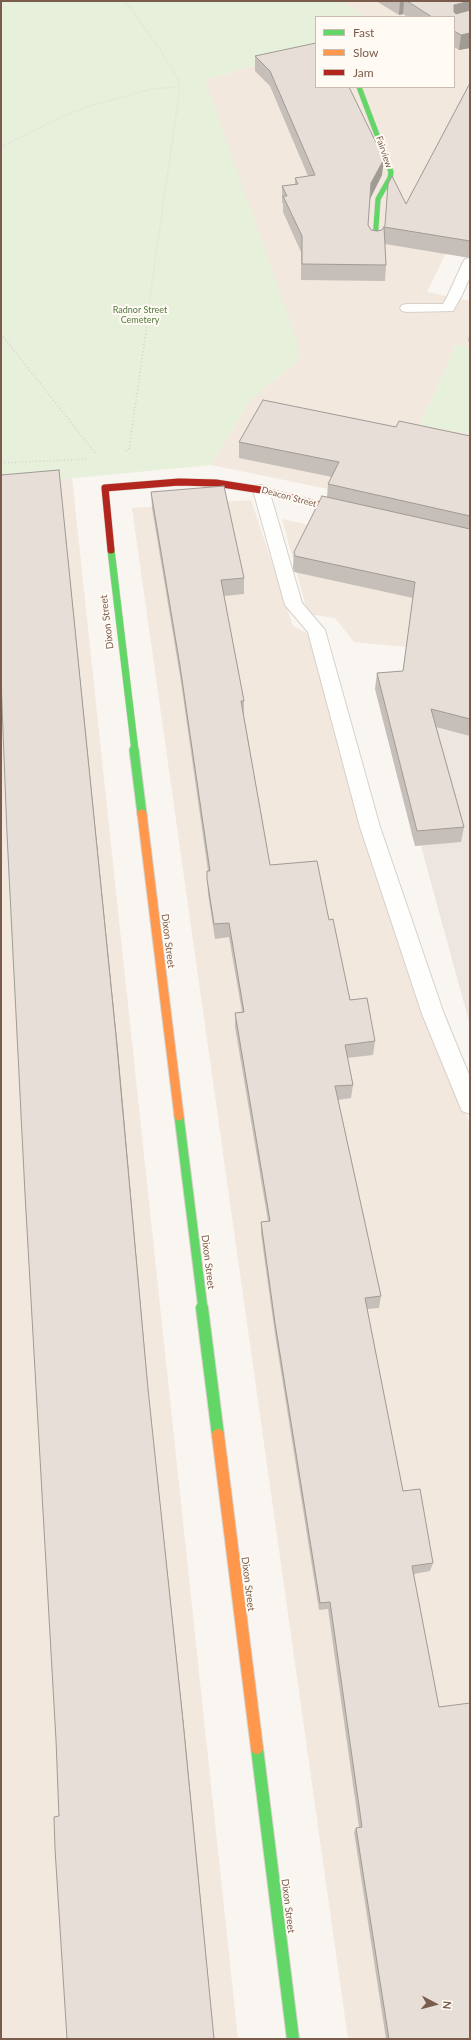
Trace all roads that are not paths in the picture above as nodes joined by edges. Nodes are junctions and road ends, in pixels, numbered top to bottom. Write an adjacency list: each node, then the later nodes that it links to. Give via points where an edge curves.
1 (359, 88): 2 (street, Fairview, via 391,172 378,199)
2 (375, 241)
3 (470, 262): 4 (street, via 448,308)
4 (407, 308)
5 (105, 488): 6 (street, Deacon Street, via 216,482); 9 (street, Dixon Street, via 115,598)
6 (261, 490): 7 (street, Deacon Street); 8 (street, via 294,605 316,630 370,827 433,1014)
7 (354, 514)
8 (470, 1104)
9 (293, 2039)

